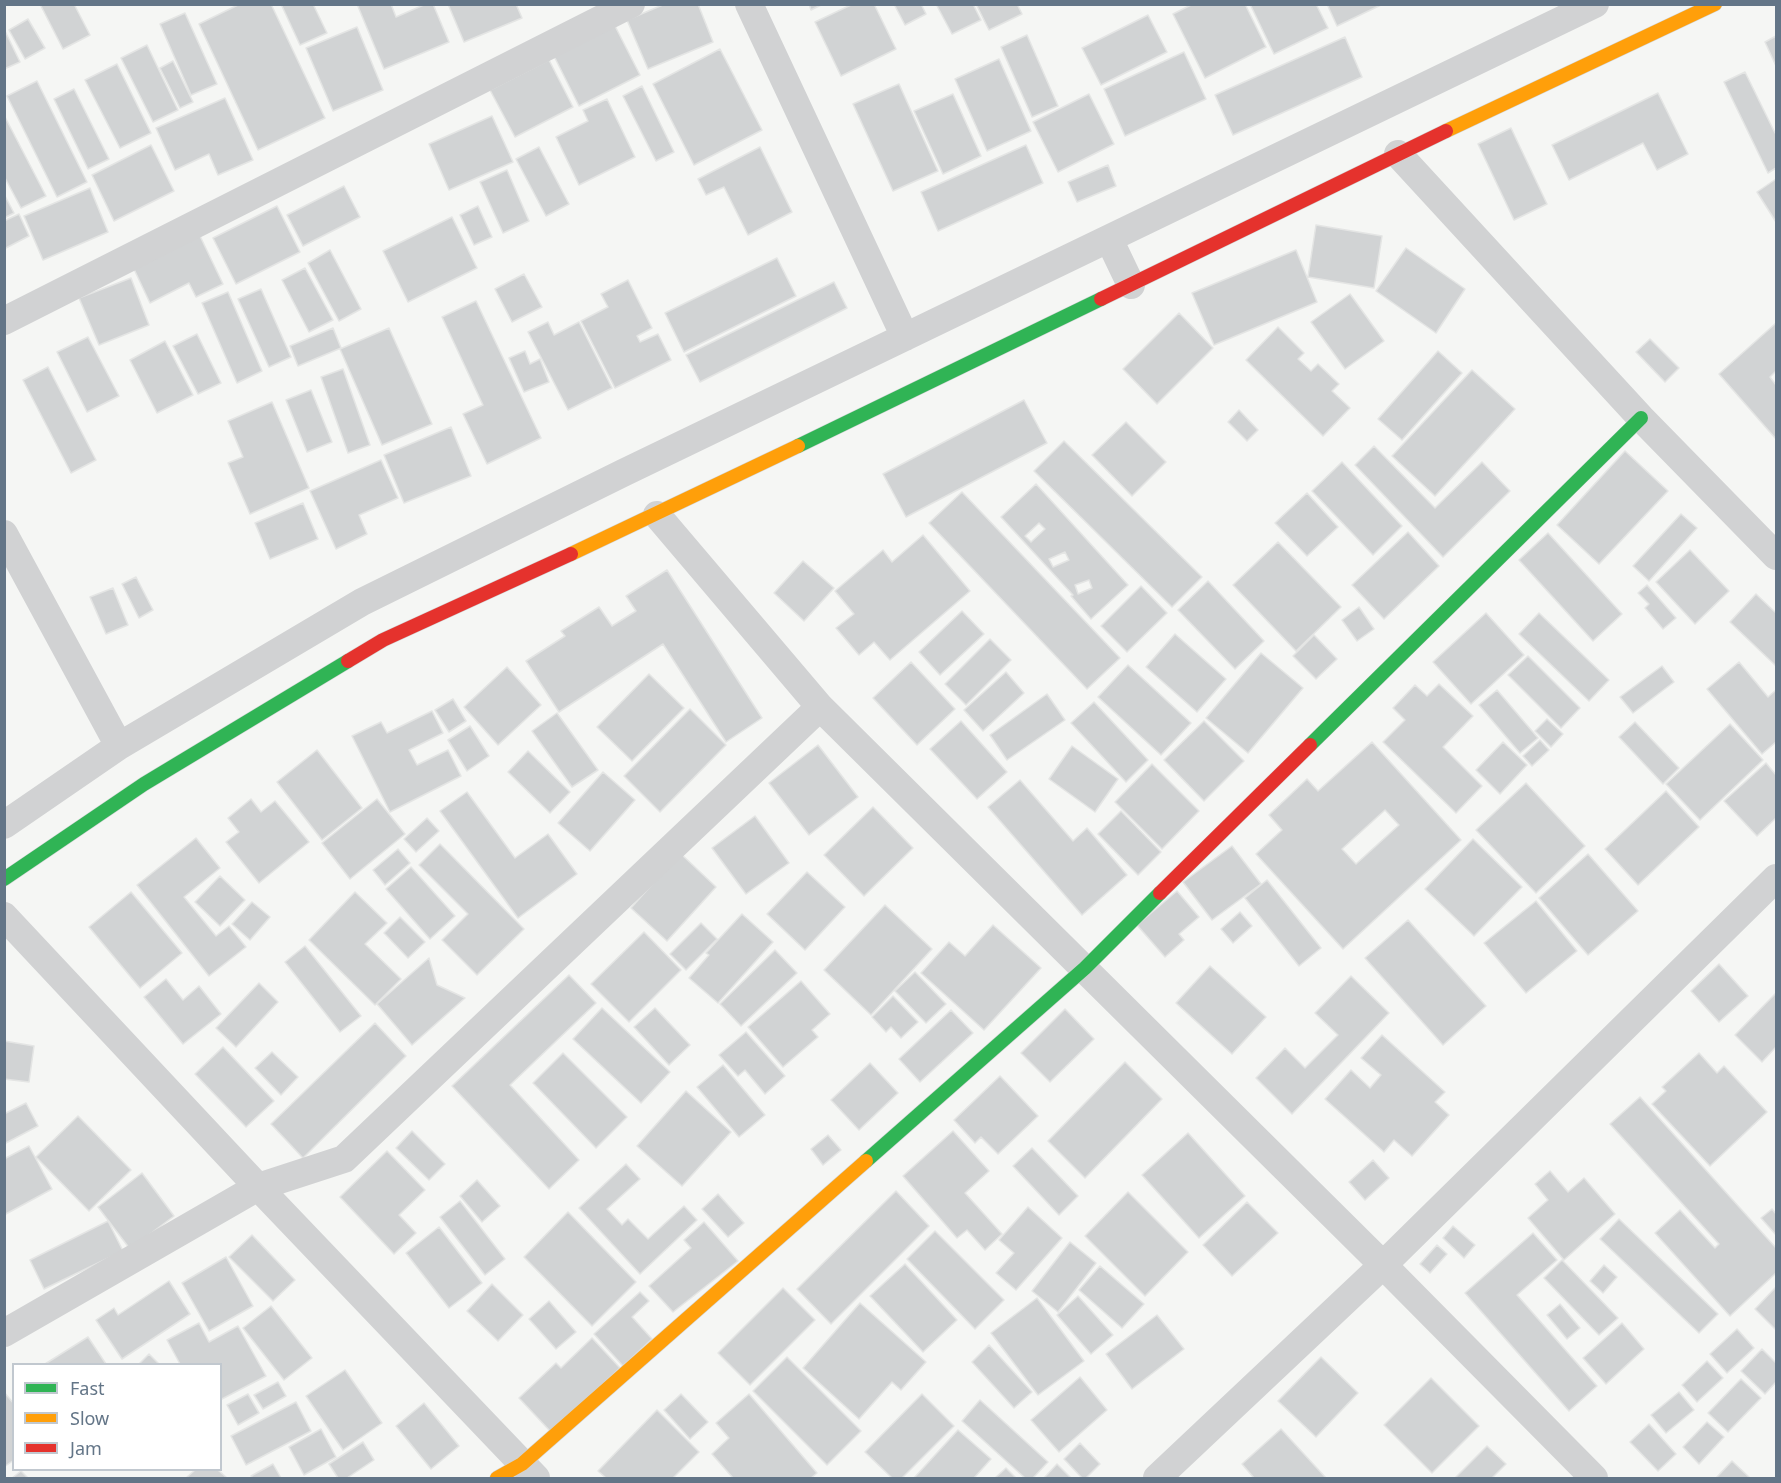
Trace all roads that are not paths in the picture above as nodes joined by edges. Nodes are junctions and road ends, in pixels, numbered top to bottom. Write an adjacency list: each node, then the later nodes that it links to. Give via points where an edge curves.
1 (631, 4): 8 (street)
2 (749, 4): 9 (street)
3 (1595, 4): 6 (street)
4 (1715, 4): 5 (street)
5 (1398, 154): 7 (street); 10 (street)
6 (1109, 239): 7 (street); 9 (street)
7 (1131, 285): 11 (street)
8 (4, 321)
9 (904, 337): 15 (street, via 362,602)
10 (1641, 418): 13 (street); 20 (street)
11 (657, 515): 14 (street); 18 (street, via 383,640 144,784)
12 (4, 534): 15 (street)
13 (1776, 556)
14 (820, 707): 20 (street); 21 (street, via 344,1159)
15 (119, 746): 16 (street)
16 (4, 825)
17 (1776, 878): 22 (street)
18 (4, 879)
19 (4, 916): 21 (street)
20 (1085, 968): 22 (street); 24 (street)
21 (258, 1187): 23 (street); 24 (street)
22 (1383, 1265): 26 (street); 27 (street)
23 (4, 1333)
24 (529, 1471): 25 (street)
25 (497, 1479)
26 (1157, 1479)
27 (1594, 1479)

